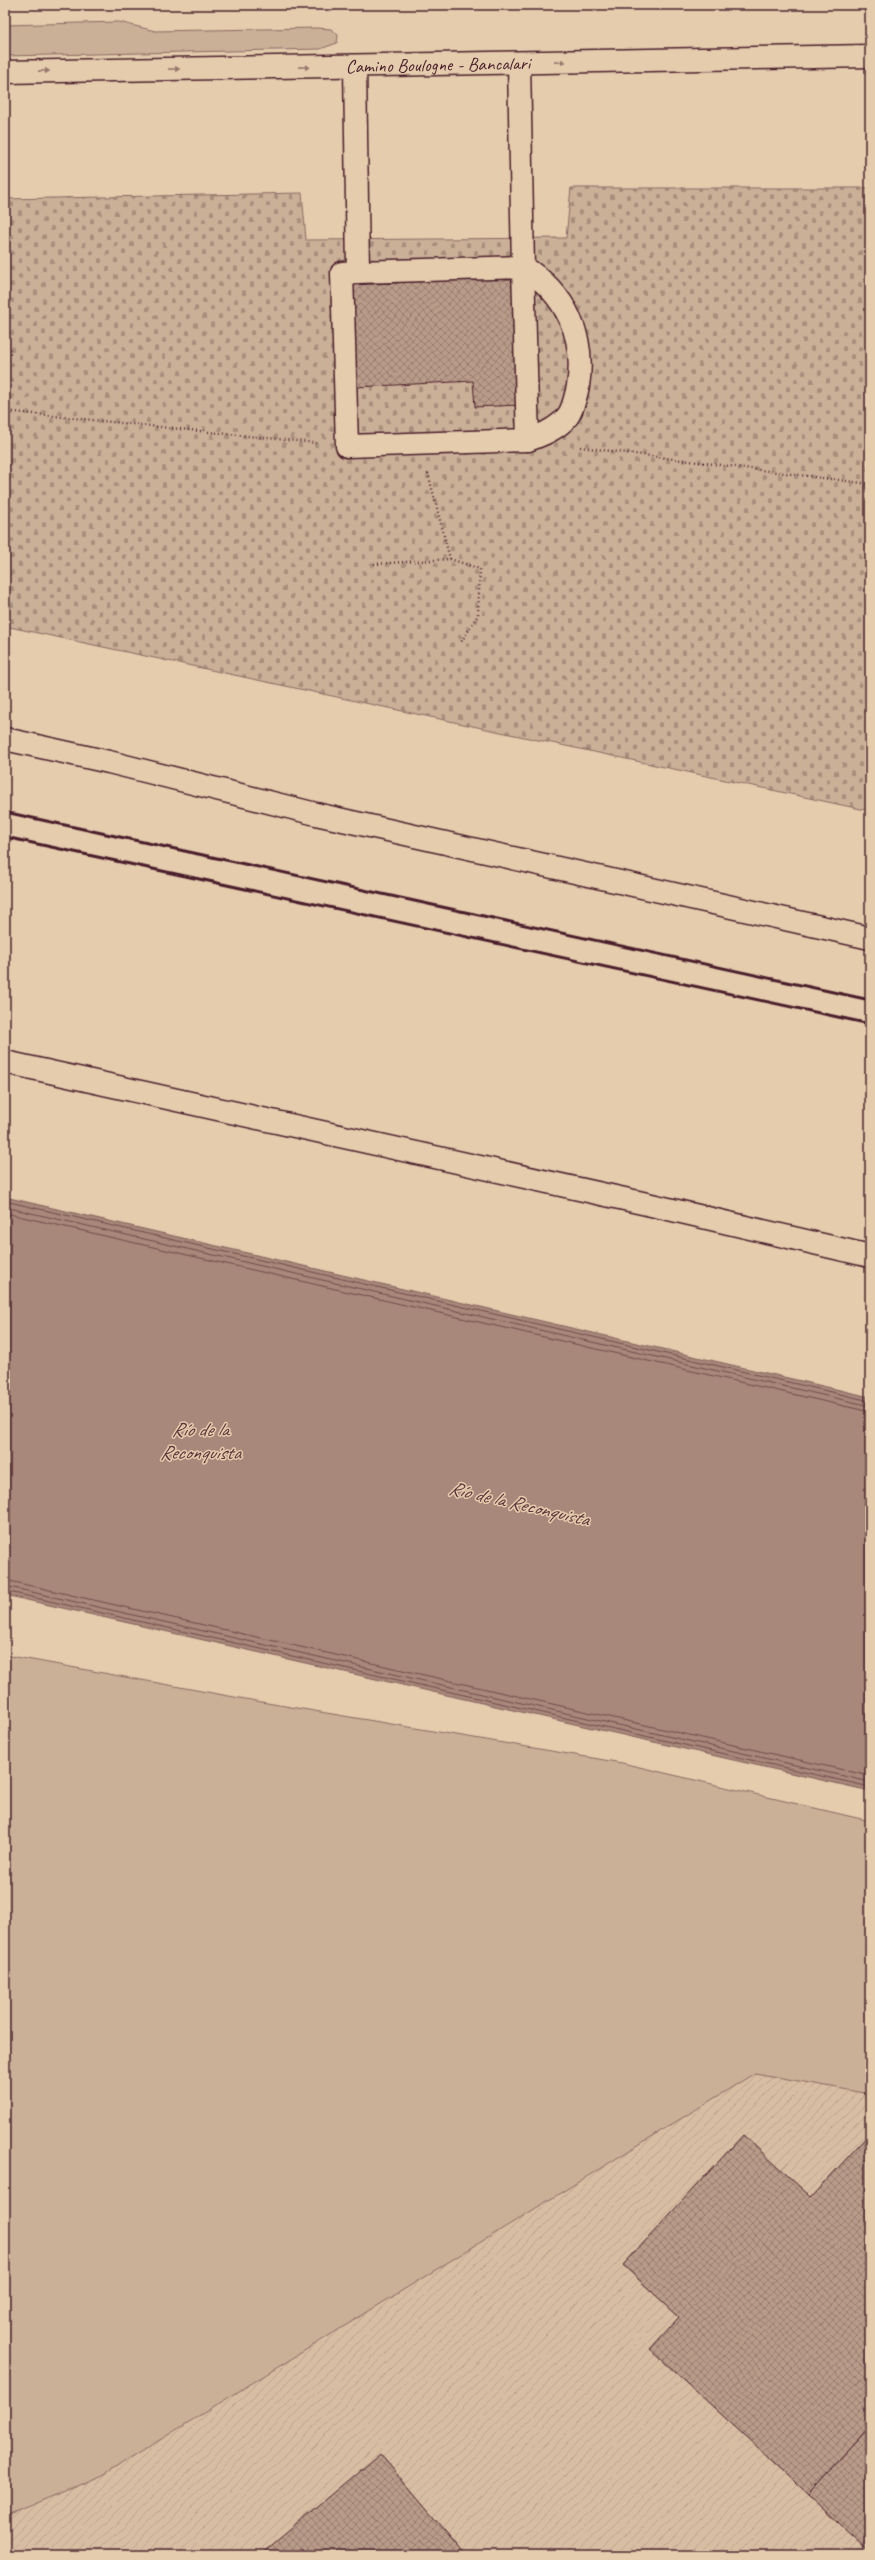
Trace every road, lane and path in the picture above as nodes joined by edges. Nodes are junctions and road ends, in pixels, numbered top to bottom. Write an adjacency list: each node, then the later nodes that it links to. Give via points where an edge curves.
1 (870, 56): 2 (main road, Camino Boulogne - Bancalari, one-way to 1)
2 (519, 63): 3 (main road, Camino Boulogne - Bancalari); 5 (main road)
3 (355, 66): 4 (main road, Camino Boulogne - Bancalari, one-way to 3); 6 (main road)
4 (5, 72)
5 (523, 267): 6 (main road); 8 (main road); 8 (main road, via 542,278 557,296 576,330 582,363 568,417 550,432)
6 (358, 272): 10 (main road, via 342,273)
7 (5, 411): 10 (path)
8 (528, 440): 9 (main road)
9 (421, 444): 10 (main road); 13 (path)
10 (347, 446)
11 (575, 446): 12 (path)
12 (870, 484)
13 (450, 559): 14 (path); 15 (path, via 480,569 478,615)
14 (374, 564)
15 (462, 642)
16 (5, 739): 17 (main road, via 109,762 316,814)
17 (870, 938)
18 (5, 1062): 19 (main road)
19 (870, 1256)

